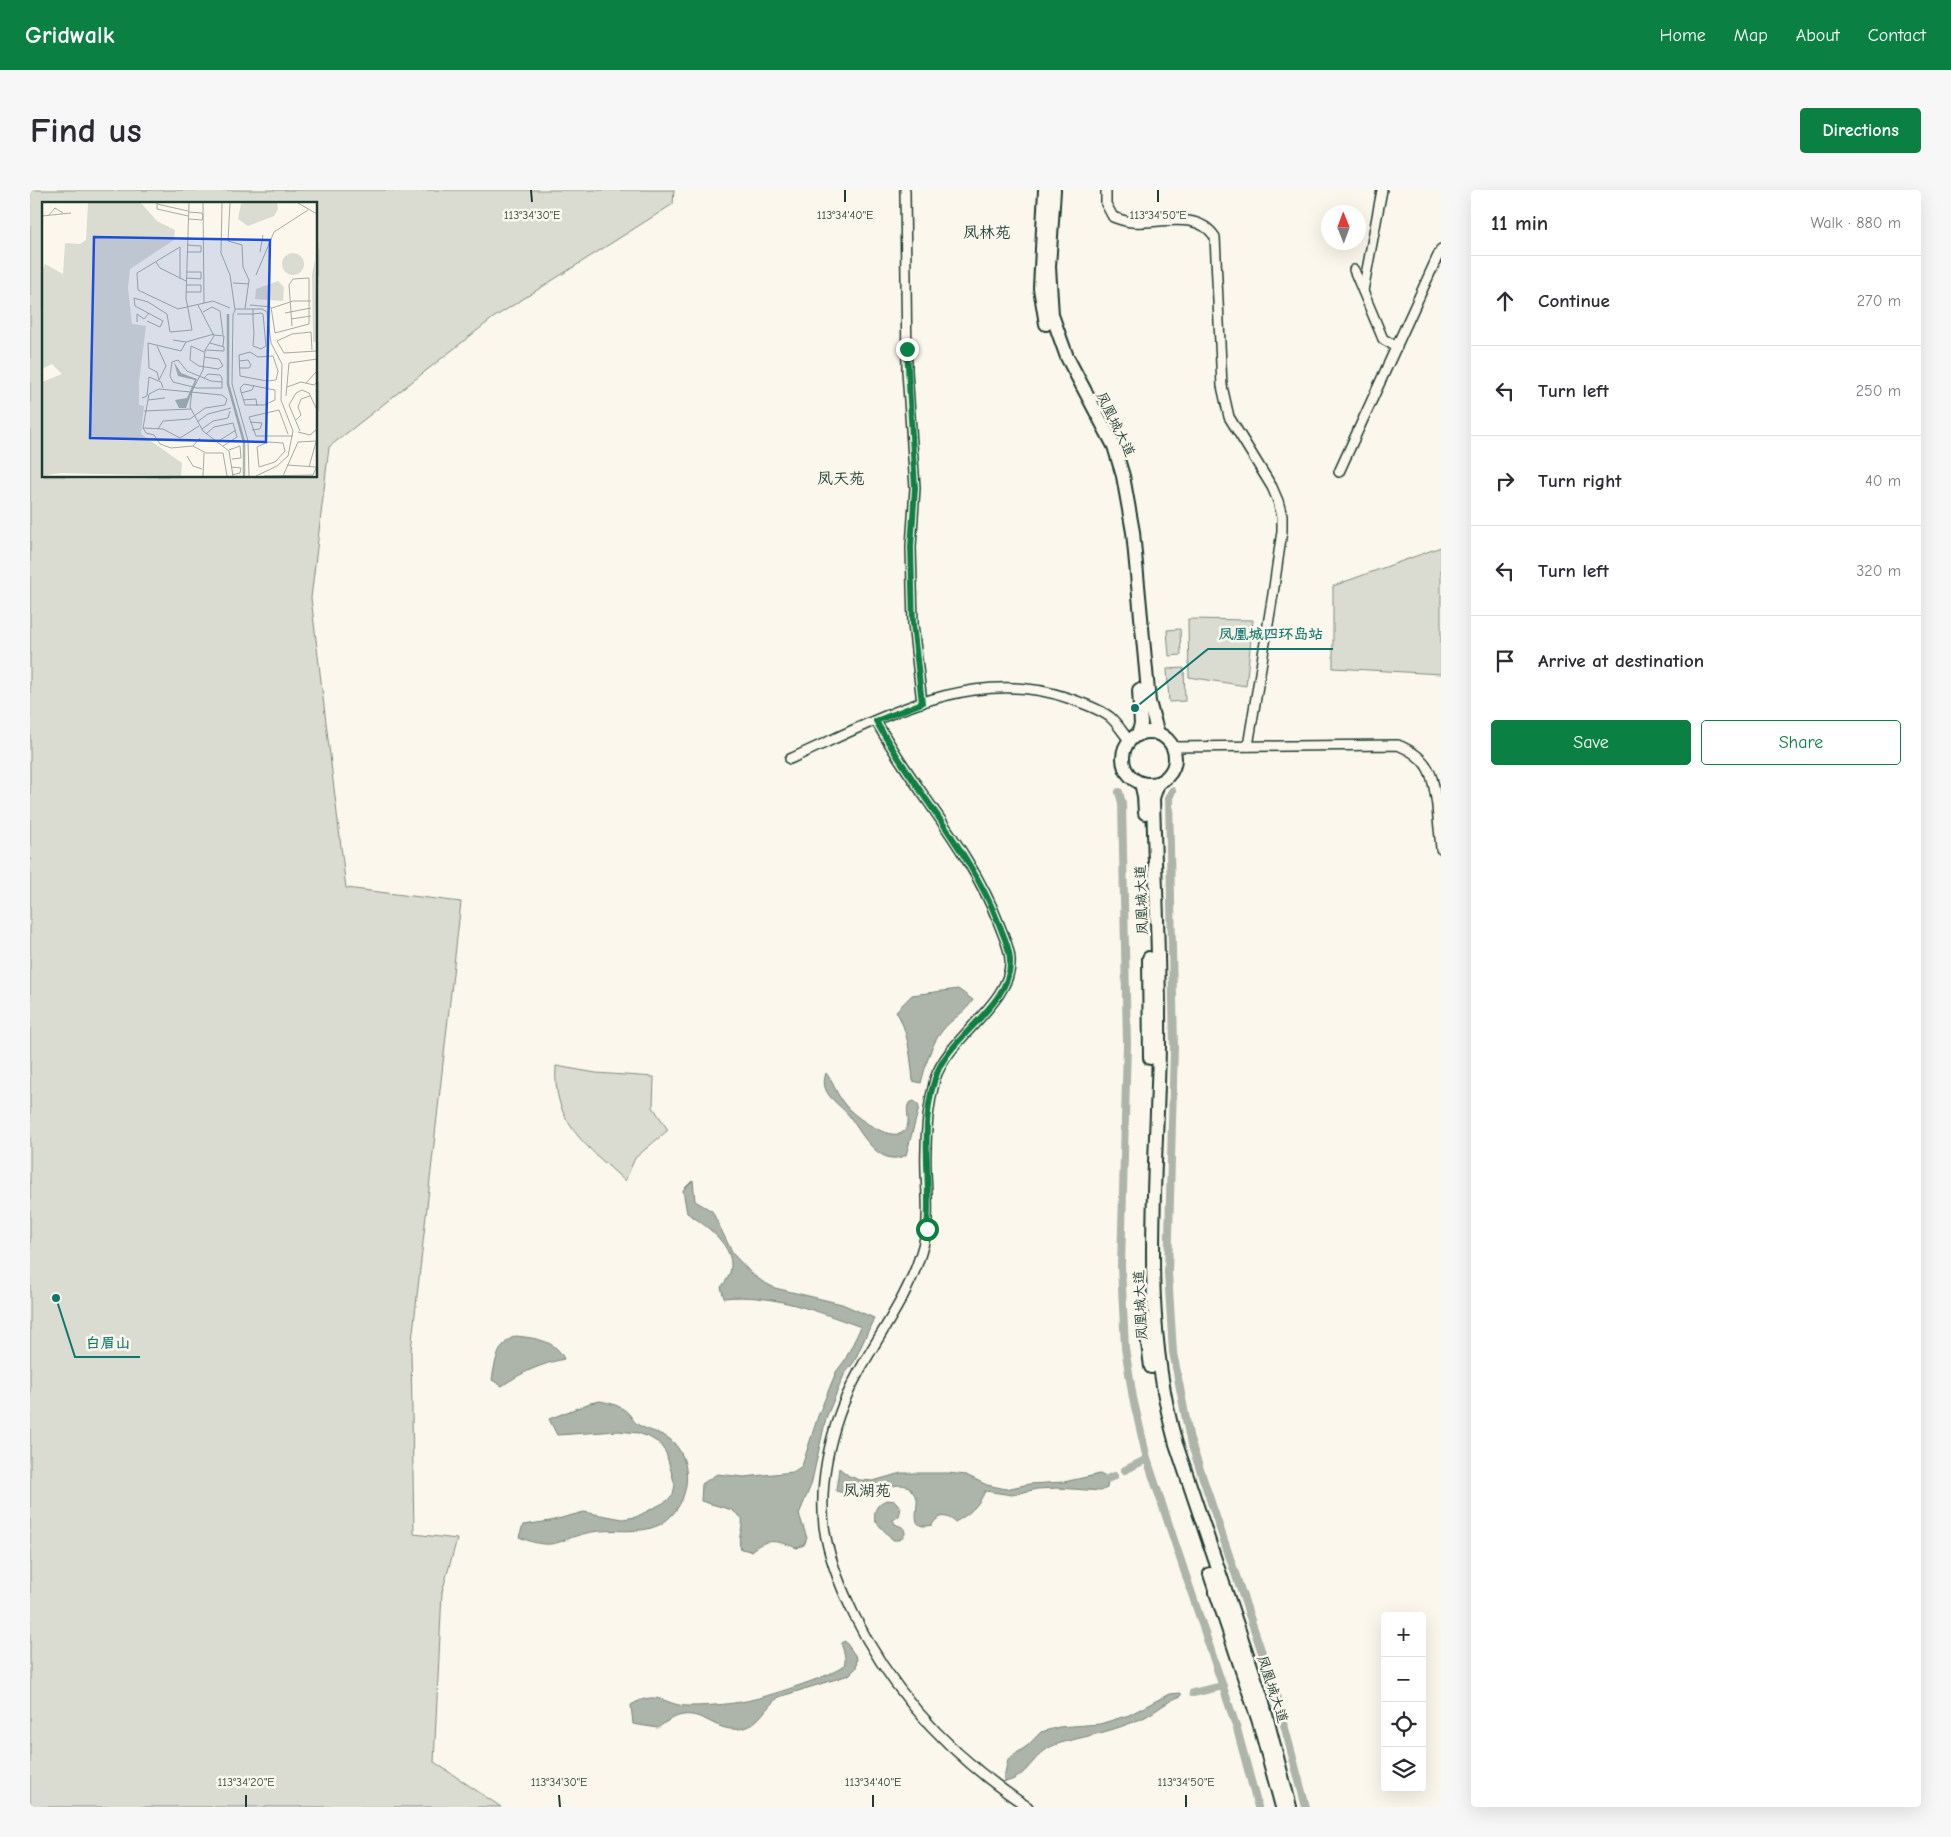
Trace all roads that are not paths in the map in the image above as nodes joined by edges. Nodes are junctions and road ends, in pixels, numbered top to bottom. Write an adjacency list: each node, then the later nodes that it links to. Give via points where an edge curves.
1 (904, 190): 11 (street, via 907,371 915,488 911,547 913,624)
2 (1045, 190): 14 (main road, 凤凰城大道, via 1040,262 1042,308 1058,358 1102,439 1117,482 1125,526 1141,703 1141,724)
3 (1054, 190): 13 (main road, 凤凰城大道, via 1050,267 1052,314 1067,357 1114,446 1124,476 1133,532 1149,702)
4 (1106, 190): 15 (street, via 1106,204 1113,217 1130,222 1195,221 1203,224 1215,238 1222,386 1229,417 1272,487 1282,516 1273,594)
5 (1382, 190): 8 (street)
6 (1441, 249): 9 (street)
7 (1354, 270): 8 (street)
8 (1363, 291): 9 (street, via 1383,339)
9 (1397, 347): 10 (street)
10 (1338, 472)
11 (922, 703): 12 (street); 14 (street, via 982,688 1044,691 1078,701 1110,718)
12 (876, 721): 17 (street); 21 (street, via 894,754 983,888 1009,951 1010,968 999,993 976,1023 954,1044 935,1080 928,1127 925,1240 914,1272 839,1416 824,1480 824,1527 834,1571 848,1604 895,1684 920,1717 956,1754)
13 (1158, 734): 14 (main road, via 1148,732); 16 (main road)
14 (1134, 737): 19 (main road, via 1122,756 1123,765 1126,773)
15 (1248, 746): 16 (street); 20 (street, via 1386,744 1410,750 1429,768 1434,783)
16 (1173, 747): 18 (main road, via 1175,764 1166,779)
17 (790, 759)
18 (1158, 783): 19 (main road); 23 (main road, 凤凰城大道, via 1153,798 1159,1047 1153,1273 1158,1354 1164,1397 1176,1444 1261,1696)
19 (1141, 784): 22 (main road, 凤凰城大道, via 1145,802 1149,971 1145,1266 1148,1345 1169,1452 1260,1722)
20 (1441, 849)
21 (1028, 1807)
22 (1282, 1807)
23 (1290, 1807)

